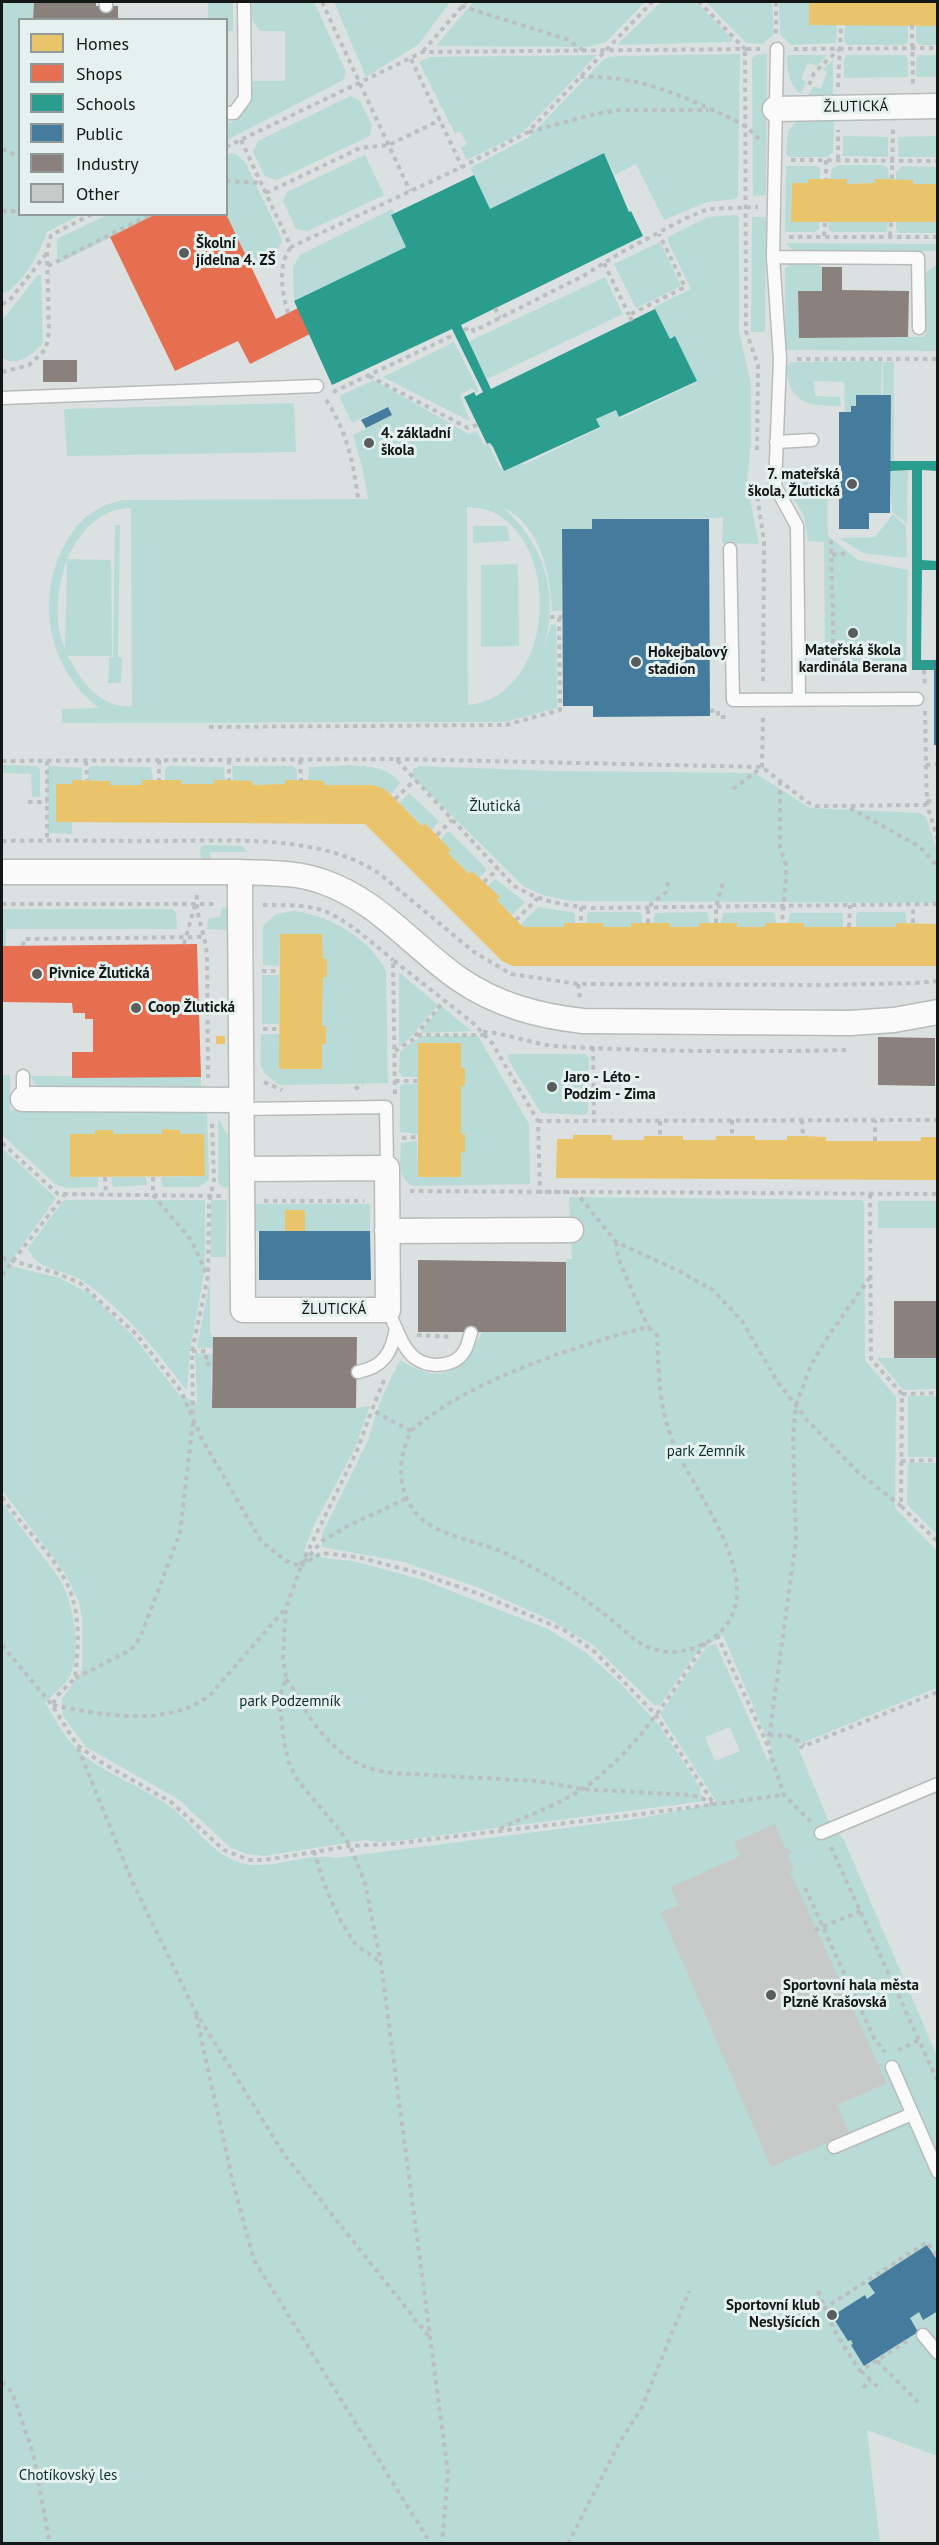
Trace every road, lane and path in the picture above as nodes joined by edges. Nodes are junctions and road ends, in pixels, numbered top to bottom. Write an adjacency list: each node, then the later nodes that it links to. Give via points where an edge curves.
1 (244, 2): 23 (lane, via 245,98 234,113)
2 (322, 2): 17 (path)
3 (465, 2): 7 (path)
4 (652, 2): 13 (path)
5 (699, 2): 13 (path, via 745,49)
6 (776, 2): 10 (path)
7 (462, 6): 12 (path, via 566,39); 14 (path)
8 (841, 25): 11 (path)
9 (912, 26): 19 (path)
10 (777, 49): 21 (lane)
11 (839, 49): 20 (path); 21 (path, via 814,73)
12 (584, 50): 13 (path); 14 (path)
13 (606, 50): 16 (path)
14 (423, 51): 15 (path)
15 (411, 59): 17 (path); 24 (path)
16 (579, 77): 22 (path, via 638,81); 25 (path)
17 (360, 83): 26 (path); 27 (path)
18 (938, 106): 19 (street, ŽLUTICKÁ)
19 (903, 107): 20 (street, ŽLUTICKÁ); 33 (path)
20 (838, 108): 21 (street, ŽLUTICKÁ)
21 (787, 109): 31 (lane)
22 (712, 110): 25 (path, via 620,110); 31 (path, via 746,125)
23 (228, 113)
24 (440, 120): 27 (path); 35 (path)
25 (528, 132): 35 (path)
26 (241, 140): 28 (path); 39 (path)
27 (389, 145): 40 (path); 41 (path, via 360,148)
28 (228, 146)
29 (2, 150): 30 (path)
30 (18, 157)
31 (779, 157): 32 (path); 42 (lane)
32 (826, 160): 33 (path); 36 (path)
33 (893, 161): 34 (path); 37 (path)
34 (938, 162)
35 (462, 167): 40 (path)
36 (826, 179)
37 (892, 179)
38 (228, 181): 39 (path)
39 (262, 183): 41 (path)
40 (410, 191): 54 (path)
41 (266, 193): 54 (path)
42 (773, 207): 49 (path, via 708,209); 52 (lane)
43 (2, 211): 44 (path)
44 (18, 211)
45 (88, 216): 55 (path, via 51,235)
46 (147, 216): 58 (path)
47 (825, 222): 50 (path)
48 (891, 222): 51 (path)
49 (659, 234): 57 (path); 62 (path, via 685,287)
50 (824, 236): 51 (path); 52 (path)
51 (890, 236): 53 (path)
52 (773, 237): 56 (lane)
53 (938, 237)
54 (291, 247): 61 (path, via 281,273)
55 (48, 252): 58 (path); 59 (path, via 9,301)
56 (773, 257): 65 (lane, via 918,258); 67 (lane)
57 (604, 263): 62 (path); 63 (path)
58 (48, 266): 70 (path, via 46,349 29,365)
59 (2, 304)
60 (495, 308): 63 (path)
61 (288, 313)
62 (629, 315): 64 (path)
63 (500, 318): 66 (path, via 474,331 471,327)
64 (632, 321)
65 (918, 328)
66 (464, 330)
67 (780, 359): 68 (path); 69 (path); 76 (lane)
68 (938, 359)
69 (758, 365)
70 (2, 372)
71 (368, 376): 74 (path, via 468,428)
72 (320, 391): 73 (lane); 77 (path, via 346,440)
73 (2, 398)
74 (477, 424)
75 (812, 440): 76 (lane)
76 (776, 442): 86 (lane, via 775,486 797,526)
77 (358, 499)
78 (831, 540): 81 (path)
79 (730, 549): 86 (lane, via 733,700)
80 (848, 553): 81 (path)
81 (832, 555): 83 (path)
82 (550, 617): 87 (path, via 560,617 560,710 506,725)
83 (834, 669)
84 (924, 670): 85 (path)
85 (922, 697): 86 (lane); 96 (path)
86 (800, 699)
87 (209, 727)
88 (396, 759): 92 (path); 97 (path); 101 (path)
89 (2, 760): 93 (path)
90 (159, 760): 91 (path); 94 (path); 99 (path)
91 (229, 760): 92 (path); 100 (path)
92 (300, 760): 102 (path)
93 (46, 761): 94 (path); 107 (path)
94 (86, 761): 98 (path)
95 (938, 764): 96 (path)
96 (926, 765): 109 (path)
97 (762, 767): 103 (path); 104 (path)
98 (87, 780)
99 (159, 780)
100 (229, 780)
101 (415, 780): 105 (path); 111 (path)
102 (301, 781)
103 (780, 781): 110 (path, via 816,806); 131 (path, via 780,847 786,865)
104 (733, 789)
105 (395, 799)
106 (28, 802): 107 (path)
107 (47, 802): 113 (path)
108 (938, 802): 109 (path)
109 (927, 803): 110 (path); 114 (path)
110 (847, 807): 117 (path, via 920,847)
111 (452, 820): 112 (path); 118 (path)
112 (437, 835)
113 (47, 840): 115 (path); 116 (path)
114 (938, 840)
115 (2, 841)
116 (197, 841): 119 (path); 150 (path, via 313,848 364,863 474,952 511,974 578,984 871,985)
117 (938, 867)
118 (498, 869): 122 (path); 125 (path, via 513,885)
119 (196, 871): 120 (street); 121 (street); 127 (path)
120 (2, 872)
121 (240, 872): 132 (street, ŽLUTICKÁ); 152 (street, via 308,877 342,889 390,920 457,978 478,991 502,1003 549,1017 584,1021 850,1023)
122 (484, 882)
123 (668, 882): 135 (path, via 666,892)
124 (723, 883): 134 (path)
125 (538, 898): 133 (path); 136 (path)
126 (2, 904): 127 (path)
127 (196, 904): 132 (path); 143 (path); 144 (path)
128 (913, 904): 129 (path); 130 (path); 141 (path)
129 (938, 904)
130 (850, 905): 131 (path); 142 (path)
131 (782, 906): 134 (path); 140 (path)
132 (255, 907): 147 (path, via 296,905 325,911); 169 (street, ŽLUTICKÁ)
133 (581, 907): 135 (path); 137 (path)
134 (716, 907): 135 (path); 139 (path)
135 (648, 908): 138 (path)
136 (516, 920)
137 (581, 923)
138 (648, 923)
139 (716, 923)
140 (782, 923)
141 (913, 923)
142 (849, 927)
143 (185, 937): 144 (path); 145 (path); 146 (path, via 24,939)
144 (206, 937): 168 (path)
145 (184, 944)
146 (23, 946)
147 (393, 960): 151 (path); 159 (path)
148 (268, 971): 149 (path)
149 (280, 971)
150 (938, 981)
151 (443, 1002): 155 (path); 156 (path)
152 (937, 1012)
153 (256, 1029): 154 (path)
154 (279, 1029)
155 (484, 1033): 156 (path, via 420,1035); 157 (path, via 533,1043); 175 (path)
156 (411, 1040): 159 (path)
157 (593, 1047): 158 (path, via 690,1052); 176 (path)
158 (850, 1050)
159 (395, 1051): 162 (path)
160 (23, 1076): 167 (lane)
161 (261, 1080): 166 (path)
162 (395, 1081): 163 (path); 170 (path)
163 (418, 1081)
164 (363, 1084): 165 (path)
165 (346, 1090)
166 (286, 1091)
167 (24, 1100): 168 (street)
168 (208, 1100): 169 (street); 195 (path, via 214,1180)
169 (242, 1104): 183 (lane, via 387,1107); 184 (street, ŽLUTICKÁ)
170 (395, 1104)
171 (732, 1120): 172 (path); 177 (path); 179 (path)
172 (802, 1120): 173 (path); 180 (path)
173 (875, 1120): 174 (path); 181 (path)
174 (938, 1120)
175 (538, 1121): 176 (path); 187 (path)
176 (594, 1121): 177 (path)
177 (660, 1121): 178 (path)
178 (660, 1136)
179 (732, 1136)
180 (803, 1136)
181 (875, 1141)
182 (2, 1143): 189 (path, via 58,1194)
183 (387, 1168): 184 (street); 196 (street, ŽLUTICKÁ)
184 (242, 1169): 194 (street, ŽLUTICKÁ)
185 (105, 1177): 192 (path)
186 (153, 1177): 193 (path)
187 (540, 1192): 188 (path); 196 (path, via 402,1191)
188 (576, 1192): 190 (path); 199 (path)
189 (65, 1194): 192 (path); 201 (path)
190 (870, 1194): 191 (path); 204 (path)
191 (938, 1194)
192 (106, 1195): 193 (path)
193 (153, 1195): 195 (path); 203 (path, via 192,1241)
194 (242, 1195): 195 (path); 196 (path, via 256,1201); 205 (street, ŽLUTICKÁ, via 243,1310)
195 (210, 1196): 203 (path)
196 (387, 1201): 198 (street, ŽLUTICKÁ)
197 (571, 1230): 198 (street)
198 (387, 1232): 205 (street, ŽLUTICKÁ)
199 (616, 1242): 207 (path, via 618,1258); 216 (path, via 713,1290 742,1322 772,1377)
200 (2, 1258): 201 (path)
201 (14, 1262): 202 (path); 218 (path, via 80,1283 99,1298 152,1351 181,1391)
202 (2, 1275)
203 (208, 1276): 210 (path)
204 (871, 1276): 215 (path, via 871,1359); 216 (path, via 811,1365)
205 (392, 1319): 209 (lane, via 407,1350 433,1366 457,1359 465,1351); 212 (lane, via 394,1345 386,1359 375,1368)
206 (413, 1326): 208 (path, via 413,1334 452,1337)
207 (648, 1327): 219 (path, via 586,1345 502,1377 439,1409); 228 (path, via 657,1335 658,1387 672,1433 737,1575 736,1605)
208 (454, 1332)
209 (471, 1333)
210 (192, 1351): 211 (path, via 206,1351 206,1364); 218 (path)
211 (211, 1364)
212 (358, 1372)
213 (385, 1378): 217 (path)
214 (938, 1393): 215 (path)
215 (902, 1394): 221 (path)
216 (796, 1405): 224 (path, via 831,1447); 236 (path, via 796,1541)
217 (372, 1410): 219 (path); 226 (path, via 356,1453)
218 (193, 1418): 226 (path, via 261,1541 280,1557); 231 (path, via 180,1533 140,1638 131,1650)
219 (411, 1431): 223 (path, via 403,1449 400,1478)
220 (938, 1460): 221 (path)
221 (902, 1461): 224 (path)
222 (2, 1497): 231 (path, via 70,1590 77,1625)
223 (407, 1498): 226 (path, via 322,1541); 229 (path, via 425,1522 502,1552 554,1579 638,1642 671,1652)
224 (901, 1506): 225 (path)
225 (938, 1542)
226 (301, 1566): 227 (path); 235 (path, via 321,1553 358,1557 482,1595 564,1630 595,1652)
227 (286, 1608): 232 (path); 234 (path, via 210,1695 189,1707 140,1716 115,1716)
228 (717, 1635): 229 (path); 239 (path)
229 (705, 1643): 235 (path)
230 (2, 1645): 234 (path)
231 (75, 1678): 234 (path)
232 (286, 1678): 242 (path, via 313,1721 351,1760 370,1770 538,1781); 247 (path, via 279,1699 280,1720 292,1772)
233 (938, 1692): 238 (path)
234 (52, 1705): 237 (path)
235 (656, 1714): 242 (path, via 620,1757); 244 (path)
236 (769, 1735): 238 (path, via 789,1736); 239 (path)
237 (77, 1745): 248 (path, via 171,1802 236,1857 257,1860); 254 (path, via 132,1881)
238 (806, 1745): 240 (path)
239 (768, 1746): 243 (path)
240 (799, 1748)
241 (938, 1784): 246 (lane)
242 (582, 1789): 244 (path, via 689,1795); 245 (path)
243 (784, 1795): 244 (path); 246 (path)
244 (714, 1804): 245 (path)
245 (497, 1830): 247 (path)
246 (821, 1833): 250 (path, via 835,1852)
247 (350, 1846): 248 (path); 253 (path, via 365,1883)
248 (314, 1851): 253 (path, via 324,1887 356,1945)
249 (805, 1888): 251 (path)
250 (861, 1911): 251 (path); 256 (path)
251 (822, 1928): 252 (path); 255 (path, via 874,2038)
252 (815, 1930)
253 (381, 1964): 265 (path)
254 (195, 2011): 265 (path, via 284,2154); 275 (path, via 254,2260)
255 (889, 2061): 257 (lane)
256 (938, 2082)
257 (912, 2114): 258 (lane); 259 (lane)
258 (834, 2147)
259 (938, 2172)
260 (938, 2258): 263 (path, via 927,2242)
261 (689, 2291): 277 (path, via 642,2407 618,2445)
262 (818, 2291): 263 (path)
263 (825, 2308): 268 (path, via 836,2334)
264 (919, 2336): 266 (lane); 267 (path)
265 (430, 2339): 276 (path, via 448,2473)
266 (938, 2353)
267 (877, 2361): 268 (path); 273 (path)
268 (861, 2371): 269 (path)
269 (870, 2380): 271 (path); 272 (path)
270 (2, 2382): 274 (path, via 12,2392 33,2453)
271 (863, 2388)
272 (881, 2390)
273 (921, 2405)
274 (51, 2544)
275 (431, 2544)
276 (442, 2544)
277 (568, 2544)

